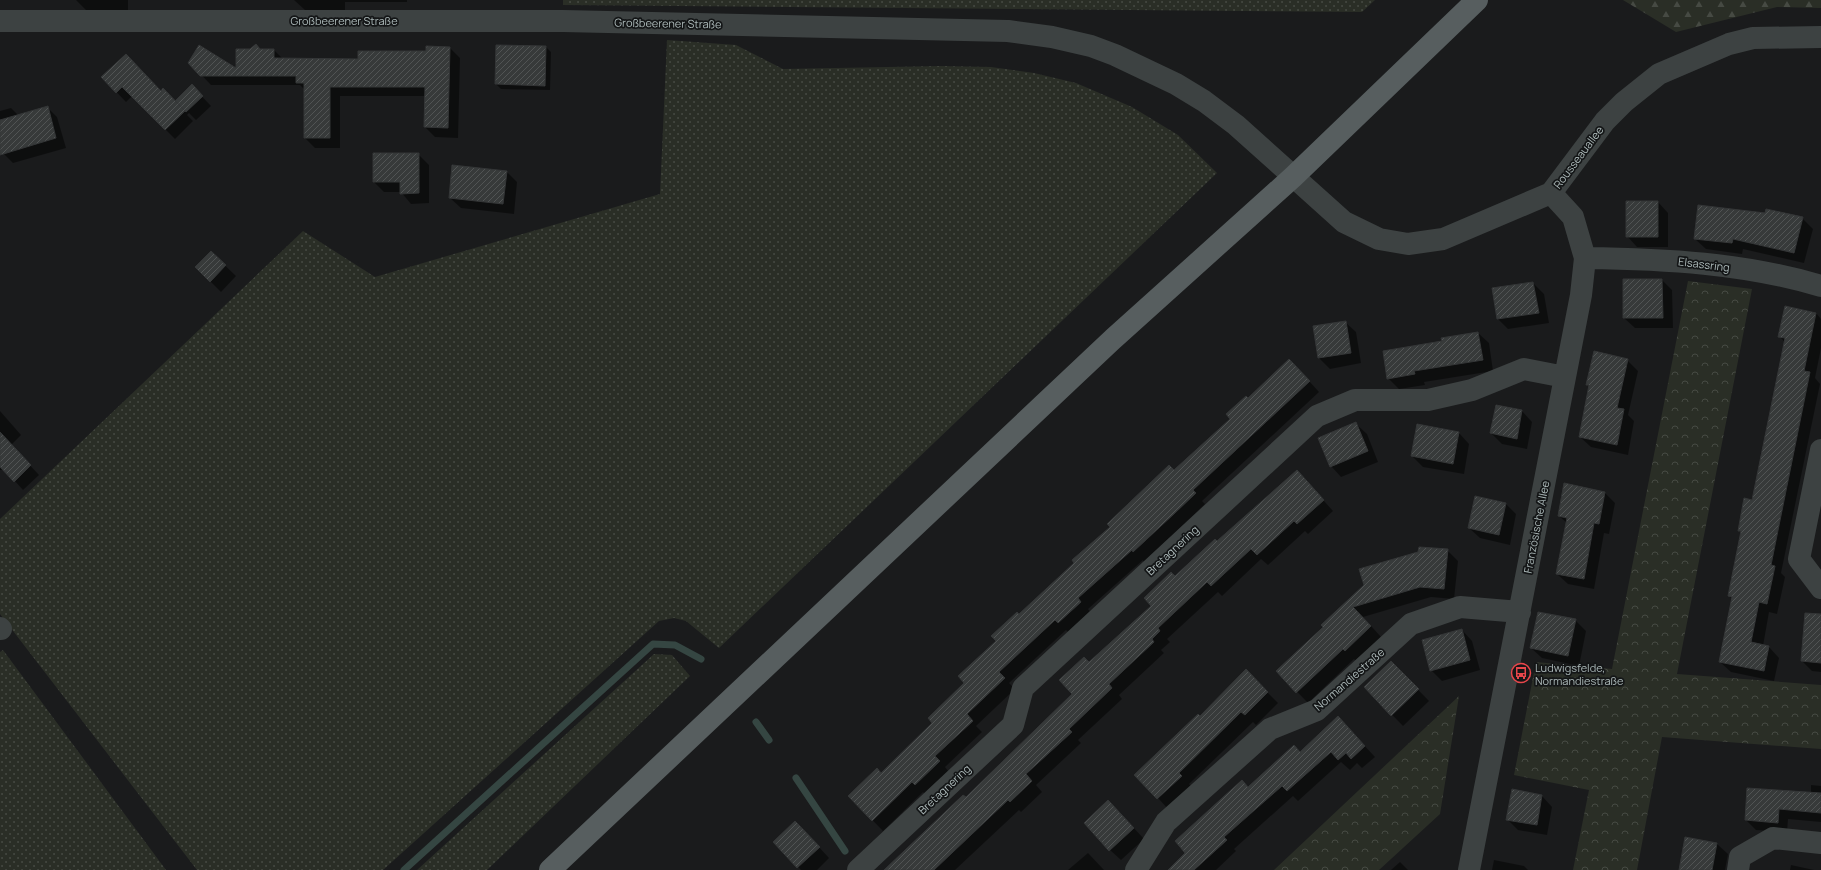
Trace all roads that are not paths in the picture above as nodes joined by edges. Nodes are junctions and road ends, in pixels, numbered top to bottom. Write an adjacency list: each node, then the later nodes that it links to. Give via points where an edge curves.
1 (1477, 0): 4 (main road)
2 (0, 21): 4 (street, Großbeerener Straße, via 556,21 1008,31 1091,46 1115,54 1152,72 1204,101 1223,115)
3 (1821, 37): 5 (street, Rousseauallee, via 1753,38 1729,44 1659,74 1605,121)
4 (1293, 176): 5 (street, Rousseauallee, via 1353,228 1379,239 1408,244 1443,239); 13 (main road, via 1113,340)
5 (1551, 193): 6 (street, Französische Allee, via 1573,217)
6 (1585, 258): 7 (street, Elsassring, via 1666,260 1723,265 1788,276); 8 (street, Französische Allee, via 1581,295)
7 (1821, 286)
8 (1565, 377): 11 (street, Französische Allee); 14 (street, Bretagnering, via 1524,369 1472,390 1428,400 1355,400 1317,416 1023,688 1013,725)
9 (1821, 450): 10 (street, via 1799,559)
10 (1821, 588)
11 (1520, 612): 15 (street, Normandiestraße, via 1460,607 1411,624 1317,710 1270,729 1166,822); 16 (street, Französische Allee)
12 (1821, 843): 17 (street, via 1773,838 1740,857)
13 (550, 870)
14 (858, 870)
15 (1136, 870)
16 (1469, 870)
17 (1738, 870)

